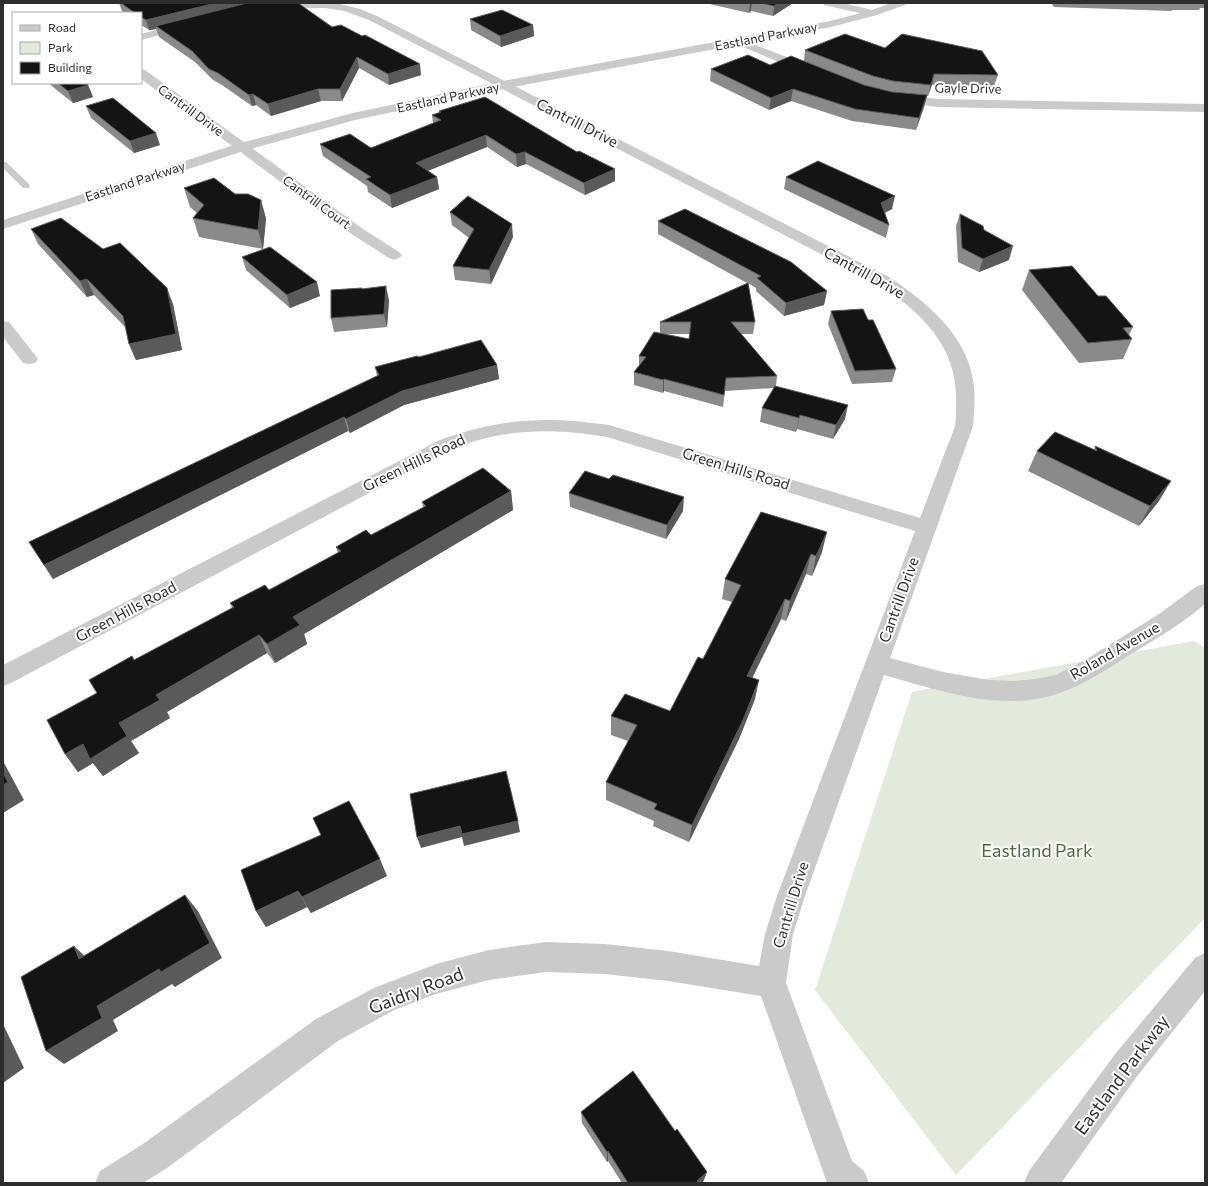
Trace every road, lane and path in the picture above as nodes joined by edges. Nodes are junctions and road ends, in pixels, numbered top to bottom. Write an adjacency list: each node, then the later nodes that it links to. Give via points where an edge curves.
1 (828, 3): 4 (street)
2 (901, 3): 4 (street, Eastland Parkway)
3 (255, 8): 10 (street, Cantrill Drive, via 317,5 356,11)
4 (873, 13): 7 (street, Eastland Parkway)
5 (202, 21): 6 (street)
6 (142, 37)
7 (740, 42): 9 (street); 10 (street, Eastland Parkway)
8 (142, 74): 13 (street, Cantrill Drive)
9 (822, 75)
10 (503, 85): 13 (street, Eastland Parkway, via 354,117); 20 (street, Cantrill Drive, via 883,280 913,301 940,329 954,350 963,373 966,397 964,426)
11 (884, 96): 12 (street, Gayle Drive, via 938,103)
12 (1205, 108)
13 (242, 147): 16 (street, Eastland Parkway); 17 (street, Cantrill Court, via 358,232)
14 (3, 164): 15 (lane)
15 (26, 186)
16 (3, 225)
17 (394, 255)
18 (3, 326): 19 (street)
19 (29, 359)
20 (926, 527): 22 (street, Cantrill Drive); 23 (street, Green Hills Road, via 609,431 574,426 509,427 479,433 447,444)
21 (1205, 592): 22 (street, Roland Avenue, via 1186,608 1086,671 1058,684 1040,688 1006,691 970,688)
22 (876, 663): 25 (street, Cantrill Drive, via 791,896 779,934)
23 (3, 676)
24 (1205, 968): 28 (street, Eastland Parkway, via 1127,1064)
25 (771, 983): 26 (street, Gaidry Road, via 668,966 605,959 546,957 489,965 436,979 385,999 327,1030 155,1156); 27 (street, Cantrill Drive, via 838,1172)
26 (112, 1183)
27 (852, 1183)
28 (1041, 1183)

